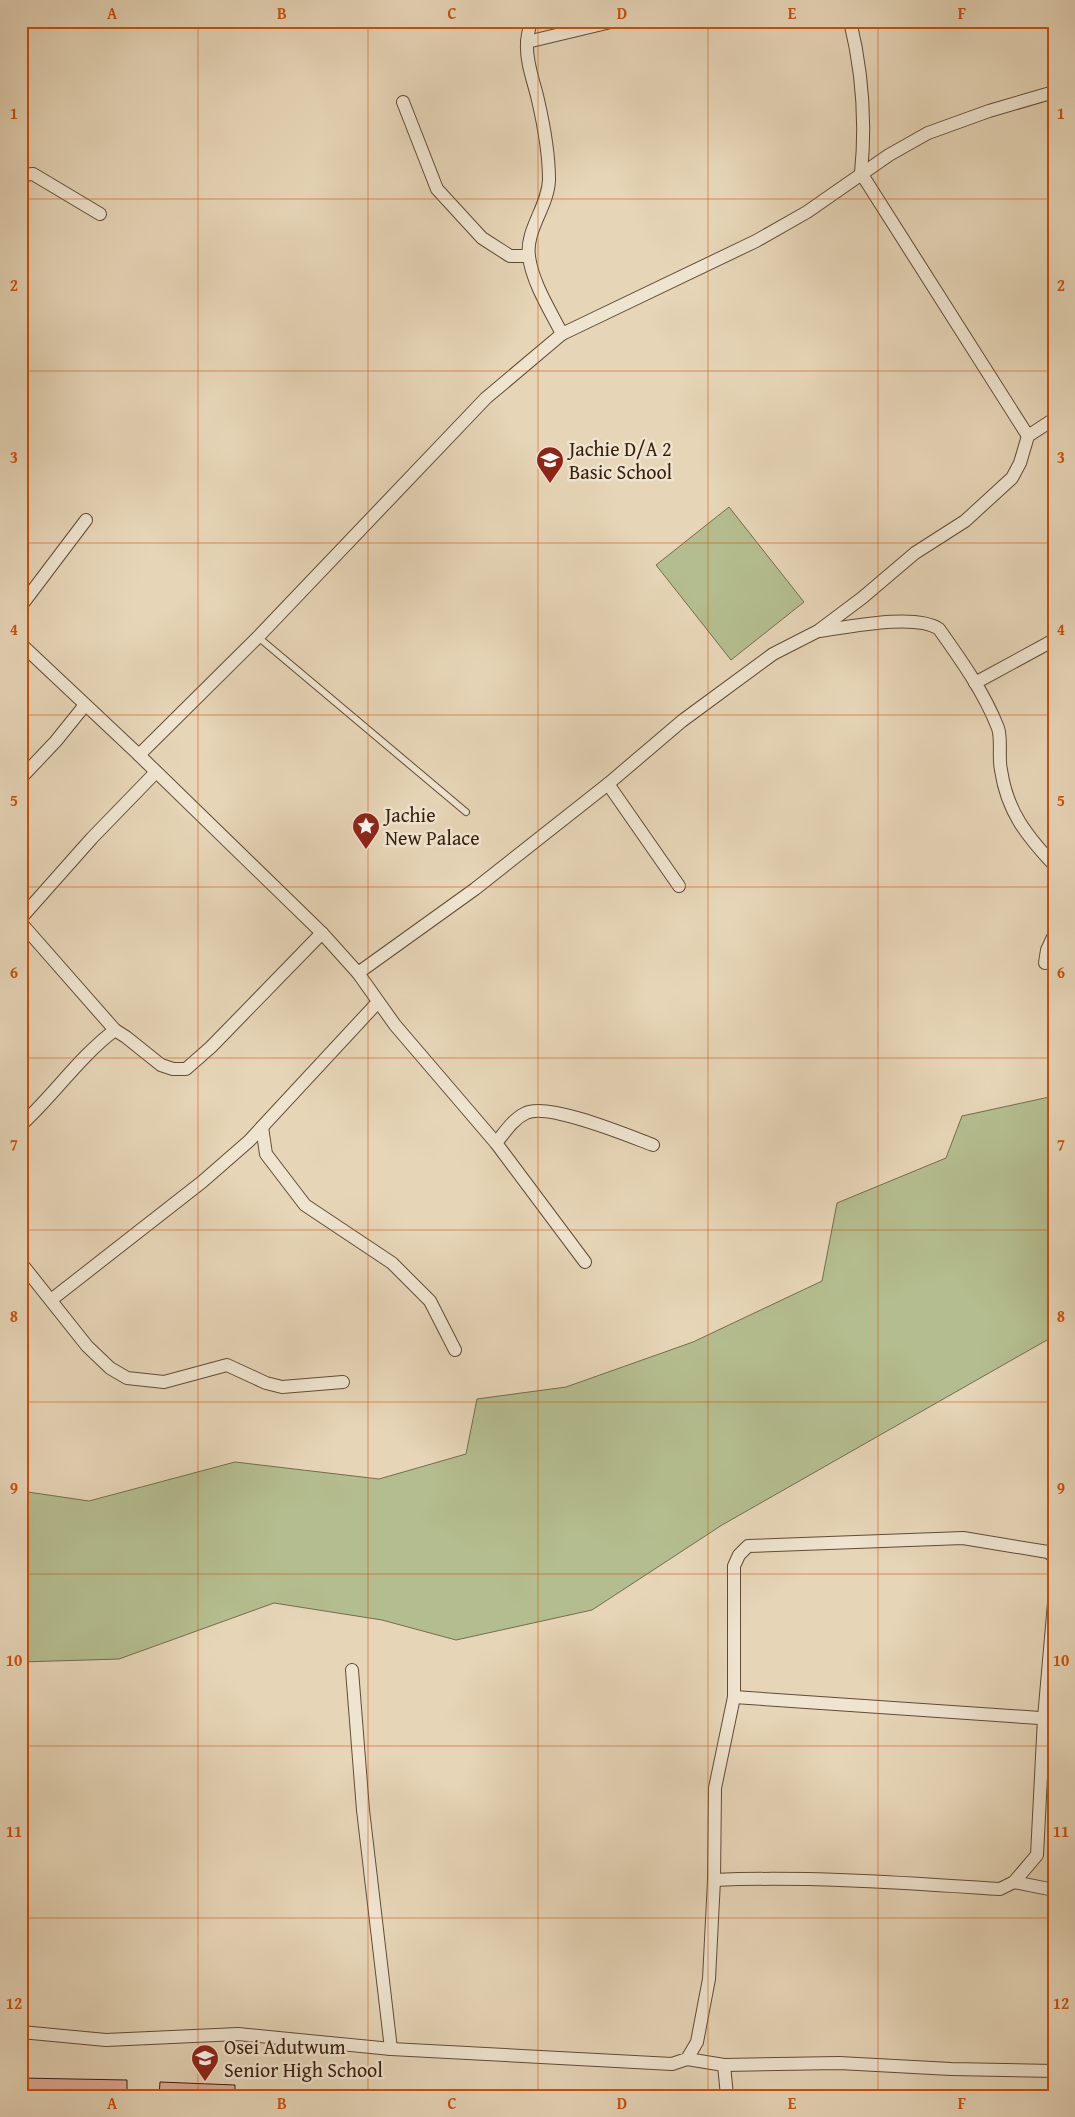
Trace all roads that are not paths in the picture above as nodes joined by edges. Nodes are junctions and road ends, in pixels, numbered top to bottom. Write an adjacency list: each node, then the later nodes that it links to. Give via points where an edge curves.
1 (531, 21): 4 (street)
2 (615, 21): 4 (street)
3 (850, 21): 7 (street, via 859,74 864,138)
4 (527, 42): 10 (street, via 527,56 547,145 549,181 545,201 528,243)
5 (1054, 92): 7 (street, via 989,111 928,134)
6 (403, 102): 10 (street, via 437,188 482,238 510,256)
7 (861, 173): 11 (street, via 807,212 756,241); 13 (street)
8 (21, 175): 9 (street, via 34,174)
9 (100, 214)
10 (528, 256): 11 (street, via 532,273)
11 (562, 334): 17 (street, via 486,398)
12 (1054, 419): 13 (street)
13 (1028, 436): 16 (street, via 1020,463 1004,487 965,521 915,553)
14 (86, 520): 15 (street)
15 (21, 606)
16 (818, 631): 20 (street, via 887,623 932,624 939,629); 25 (street, via 766,660 682,720)
17 (258, 637): 22 (street); 26 (lane)
18 (1054, 640): 20 (street)
19 (21, 644): 21 (street)
20 (975, 683): 27 (street, via 998,730 1001,770 1010,806 1024,832)
21 (85, 705): 22 (street); 24 (street)
22 (139, 755): 23 (street)
23 (156, 772): 29 (street); 31 (street)
24 (21, 778)
25 (608, 784): 28 (street); 34 (street, via 475,889)
26 (466, 812)
27 (1054, 865)
28 (678, 886)
29 (21, 918)
30 (21, 923): 36 (street)
31 (322, 933): 34 (street); 36 (street, via 186,1069 161,1065)
32 (1054, 935): 33 (street)
33 (1044, 963)
34 (358, 973): 35 (street)
35 (378, 1002): 38 (street); 39 (street)
36 (115, 1030): 37 (street, via 98,1043)
37 (21, 1125)
38 (262, 1128): 43 (street, via 202,1182); 44 (street, via 266,1154 305,1206 392,1263 430,1301)
39 (496, 1143): 40 (street, via 511,1124 527,1112 543,1112 572,1117); 41 (street)
40 (653, 1145)
41 (585, 1262)
42 (21, 1263): 43 (street)
43 (51, 1300): 45 (street, via 97,1357 127,1378 164,1382 226,1365 282,1387)
44 (455, 1350)
45 (343, 1382)
46 (1054, 1557): 50 (street, via 1048,1552 963,1538 748,1546 734,1566)
47 (1054, 1603): 49 (street)
48 (352, 1670): 56 (street, via 363,1810)
49 (1050, 1689): 51 (street)
50 (734, 1697): 51 (street); 52 (street, via 715,1788)
51 (1049, 1719): 53 (street, via 1037,1855)
52 (714, 1880): 53 (street, via 759,1878 1000,1888); 57 (street, via 709,1979 697,2042)
53 (1014, 1882): 54 (street)
54 (1054, 1890)
55 (21, 2032): 56 (street, via 106,2040 238,2034)
56 (391, 2049): 57 (street, via 672,2064)
57 (687, 2059): 58 (street)
58 (724, 2065): 59 (street, via 839,2063); 60 (street)
59 (1054, 2071)
60 (727, 2096)

